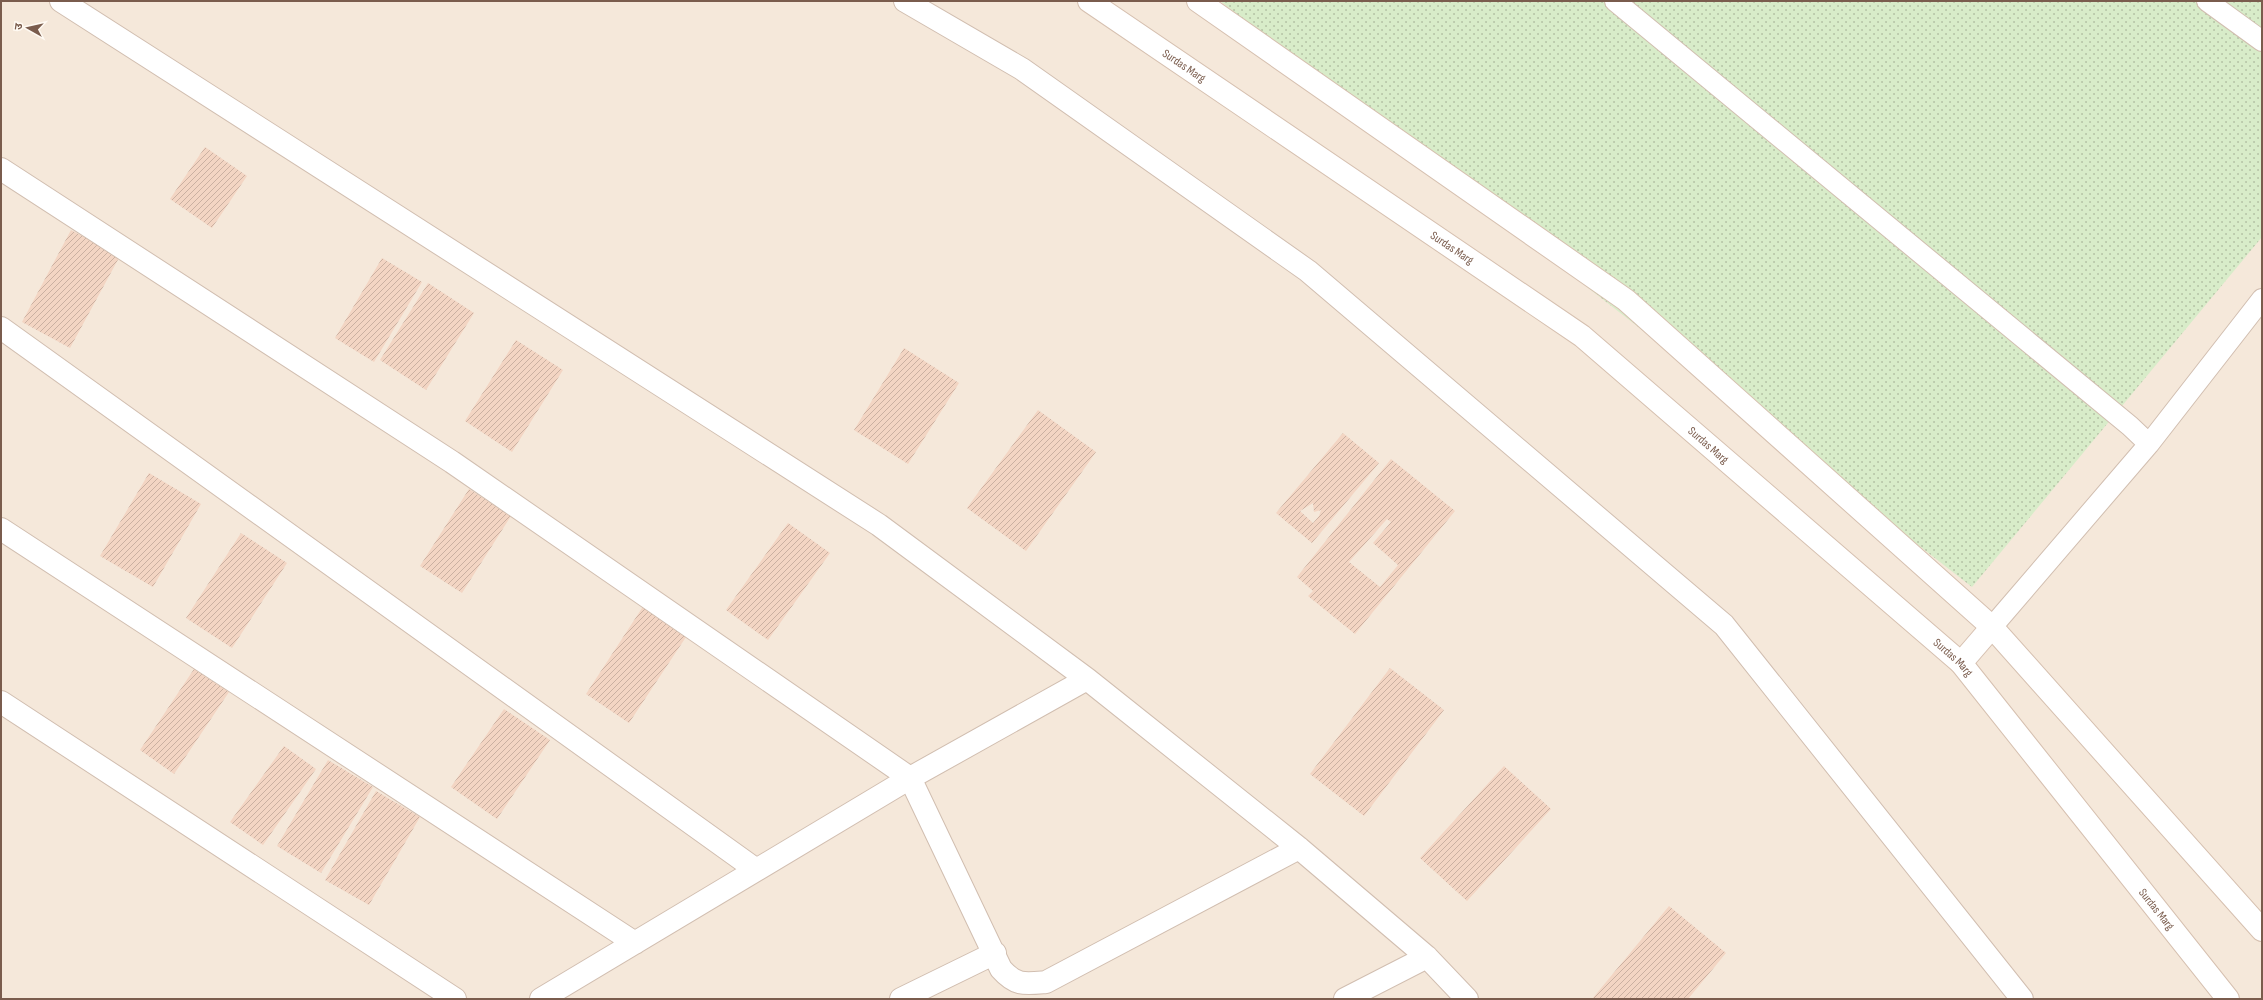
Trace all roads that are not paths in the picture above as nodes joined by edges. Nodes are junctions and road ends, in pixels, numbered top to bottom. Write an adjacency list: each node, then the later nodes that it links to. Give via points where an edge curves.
1 (61, 1): 15 (street, via 879,525)
2 (905, 1): 29 (street, via 1022,69 1308,271 1724,625)
3 (1089, 1): 14 (street, Surdas Marg, via 1582,336)
4 (1198, 1): 13 (street, via 1626,300)
5 (1616, 1): 11 (lane)
6 (2207, 1): 7 (lane)
7 (2262, 41)
8 (1, 169): 17 (street, via 452,462)
9 (2262, 299): 11 (lane)
10 (1, 328): 19 (street)
11 (2149, 444): 13 (lane)
12 (1, 529): 21 (street)
13 (1992, 628): 14 (street); 20 (street)
14 (1961, 663): 30 (street, Surdas Marg)
15 (1087, 679): 17 (street); 18 (street)
16 (1, 702): 24 (street)
17 (910, 778): 19 (street); 22 (street)
18 (1299, 848): 22 (street, via 1046,982 1025,984 1011,980 1001,969); 23 (street)
19 (755, 869): 21 (street)
20 (2262, 930)
21 (635, 944): 25 (street)
22 (995, 953): 26 (street)
23 (1427, 957): 27 (street); 28 (street)
24 (455, 999)
25 (540, 999)
26 (901, 999)
27 (1346, 999)
28 (1467, 999)
29 (2022, 999)
30 (2228, 999)

